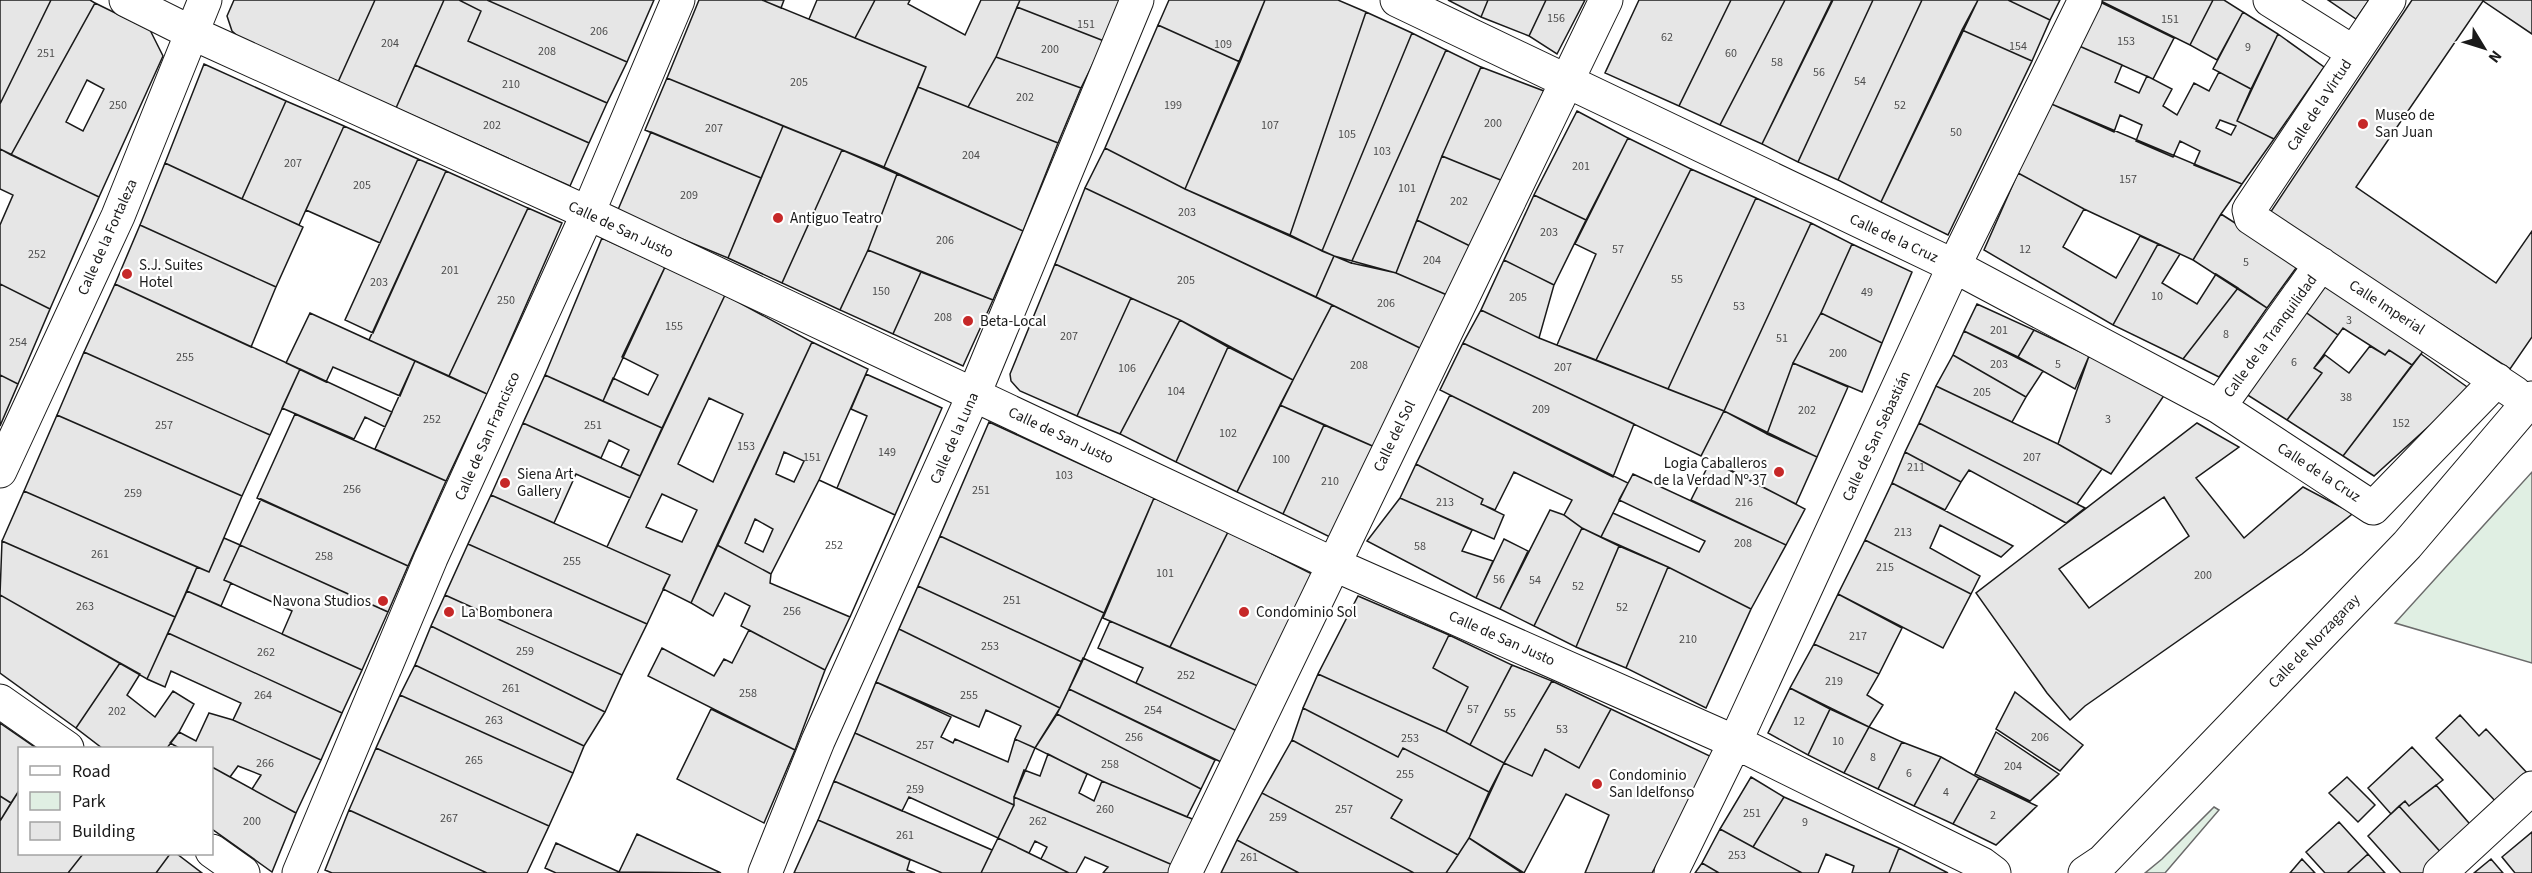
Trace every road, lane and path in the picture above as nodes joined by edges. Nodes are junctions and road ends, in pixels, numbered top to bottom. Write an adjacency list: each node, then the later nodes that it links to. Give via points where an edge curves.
1 (126, 0): 10 (street, Calle de San Justo)
2 (205, 0): 10 (street, Calle de la Fortaleza)
3 (678, 0): 14 (street, Calle de San Francisco)
4 (1137, 0): 18 (street, Calle de la Luna)
5 (1397, 0): 12 (street, Calle de la Cruz)
6 (1606, 0): 12 (street, Calle del Sol)
7 (2085, 0): 16 (street, Calle de San Sebastián)
8 (2271, 0): 11 (street)
9 (2389, 0): 11 (street, Calle de la Virtud)
10 (190, 32): 14 (street, Calle de San Justo); 21 (street, Calle de la Fortaleza, via 170,92 118,216)
11 (2353, 52): 13 (street, Calle de la Virtud)
12 (1566, 82): 16 (street, Calle de la Cruz); 22 (street, Calle del Sol)
13 (2249, 210): 15 (street, Calle Imperial, via 2251,218)
14 (588, 213): 18 (street, Calle de San Justo); 29 (street, Calle de San Francisco, via 431,558)
15 (2321, 264): 17 (street, Calle Imperial); 20 (street, Calle de la Tranquilidad)
16 (1954, 266): 20 (street, Calle de la Cruz); 24 (street, Calle de San Sebastián)
17 (2497, 380): 19 (street, Calle Imperial); 20 (street, Calle de la Cruz, via 2373,508)
18 (974, 394): 22 (street, Calle de San Justo); 30 (street, Calle de la Luna, via 818,741)
19 (2530, 400): 34 (street, Calle de Norzagaray, via 2407,545 2103,861)
20 (2219, 407)
21 (0, 471)
22 (1333, 564): 24 (street, Calle de San Justo); 31 (street, Calle del Sol)
23 (0, 701): 25 (street)
24 (1735, 742): 32 (street, Calle de San Sebastián); 33 (street, Calle de San Justo)
25 (66, 747)
26 (2532, 788): 35 (street)
27 (213, 852): 28 (street)
28 (243, 873)
29 (299, 873)
30 (765, 873)
31 (1185, 873)
32 (1671, 873)
33 (1994, 873)
34 (2085, 873)
35 (2440, 873)

